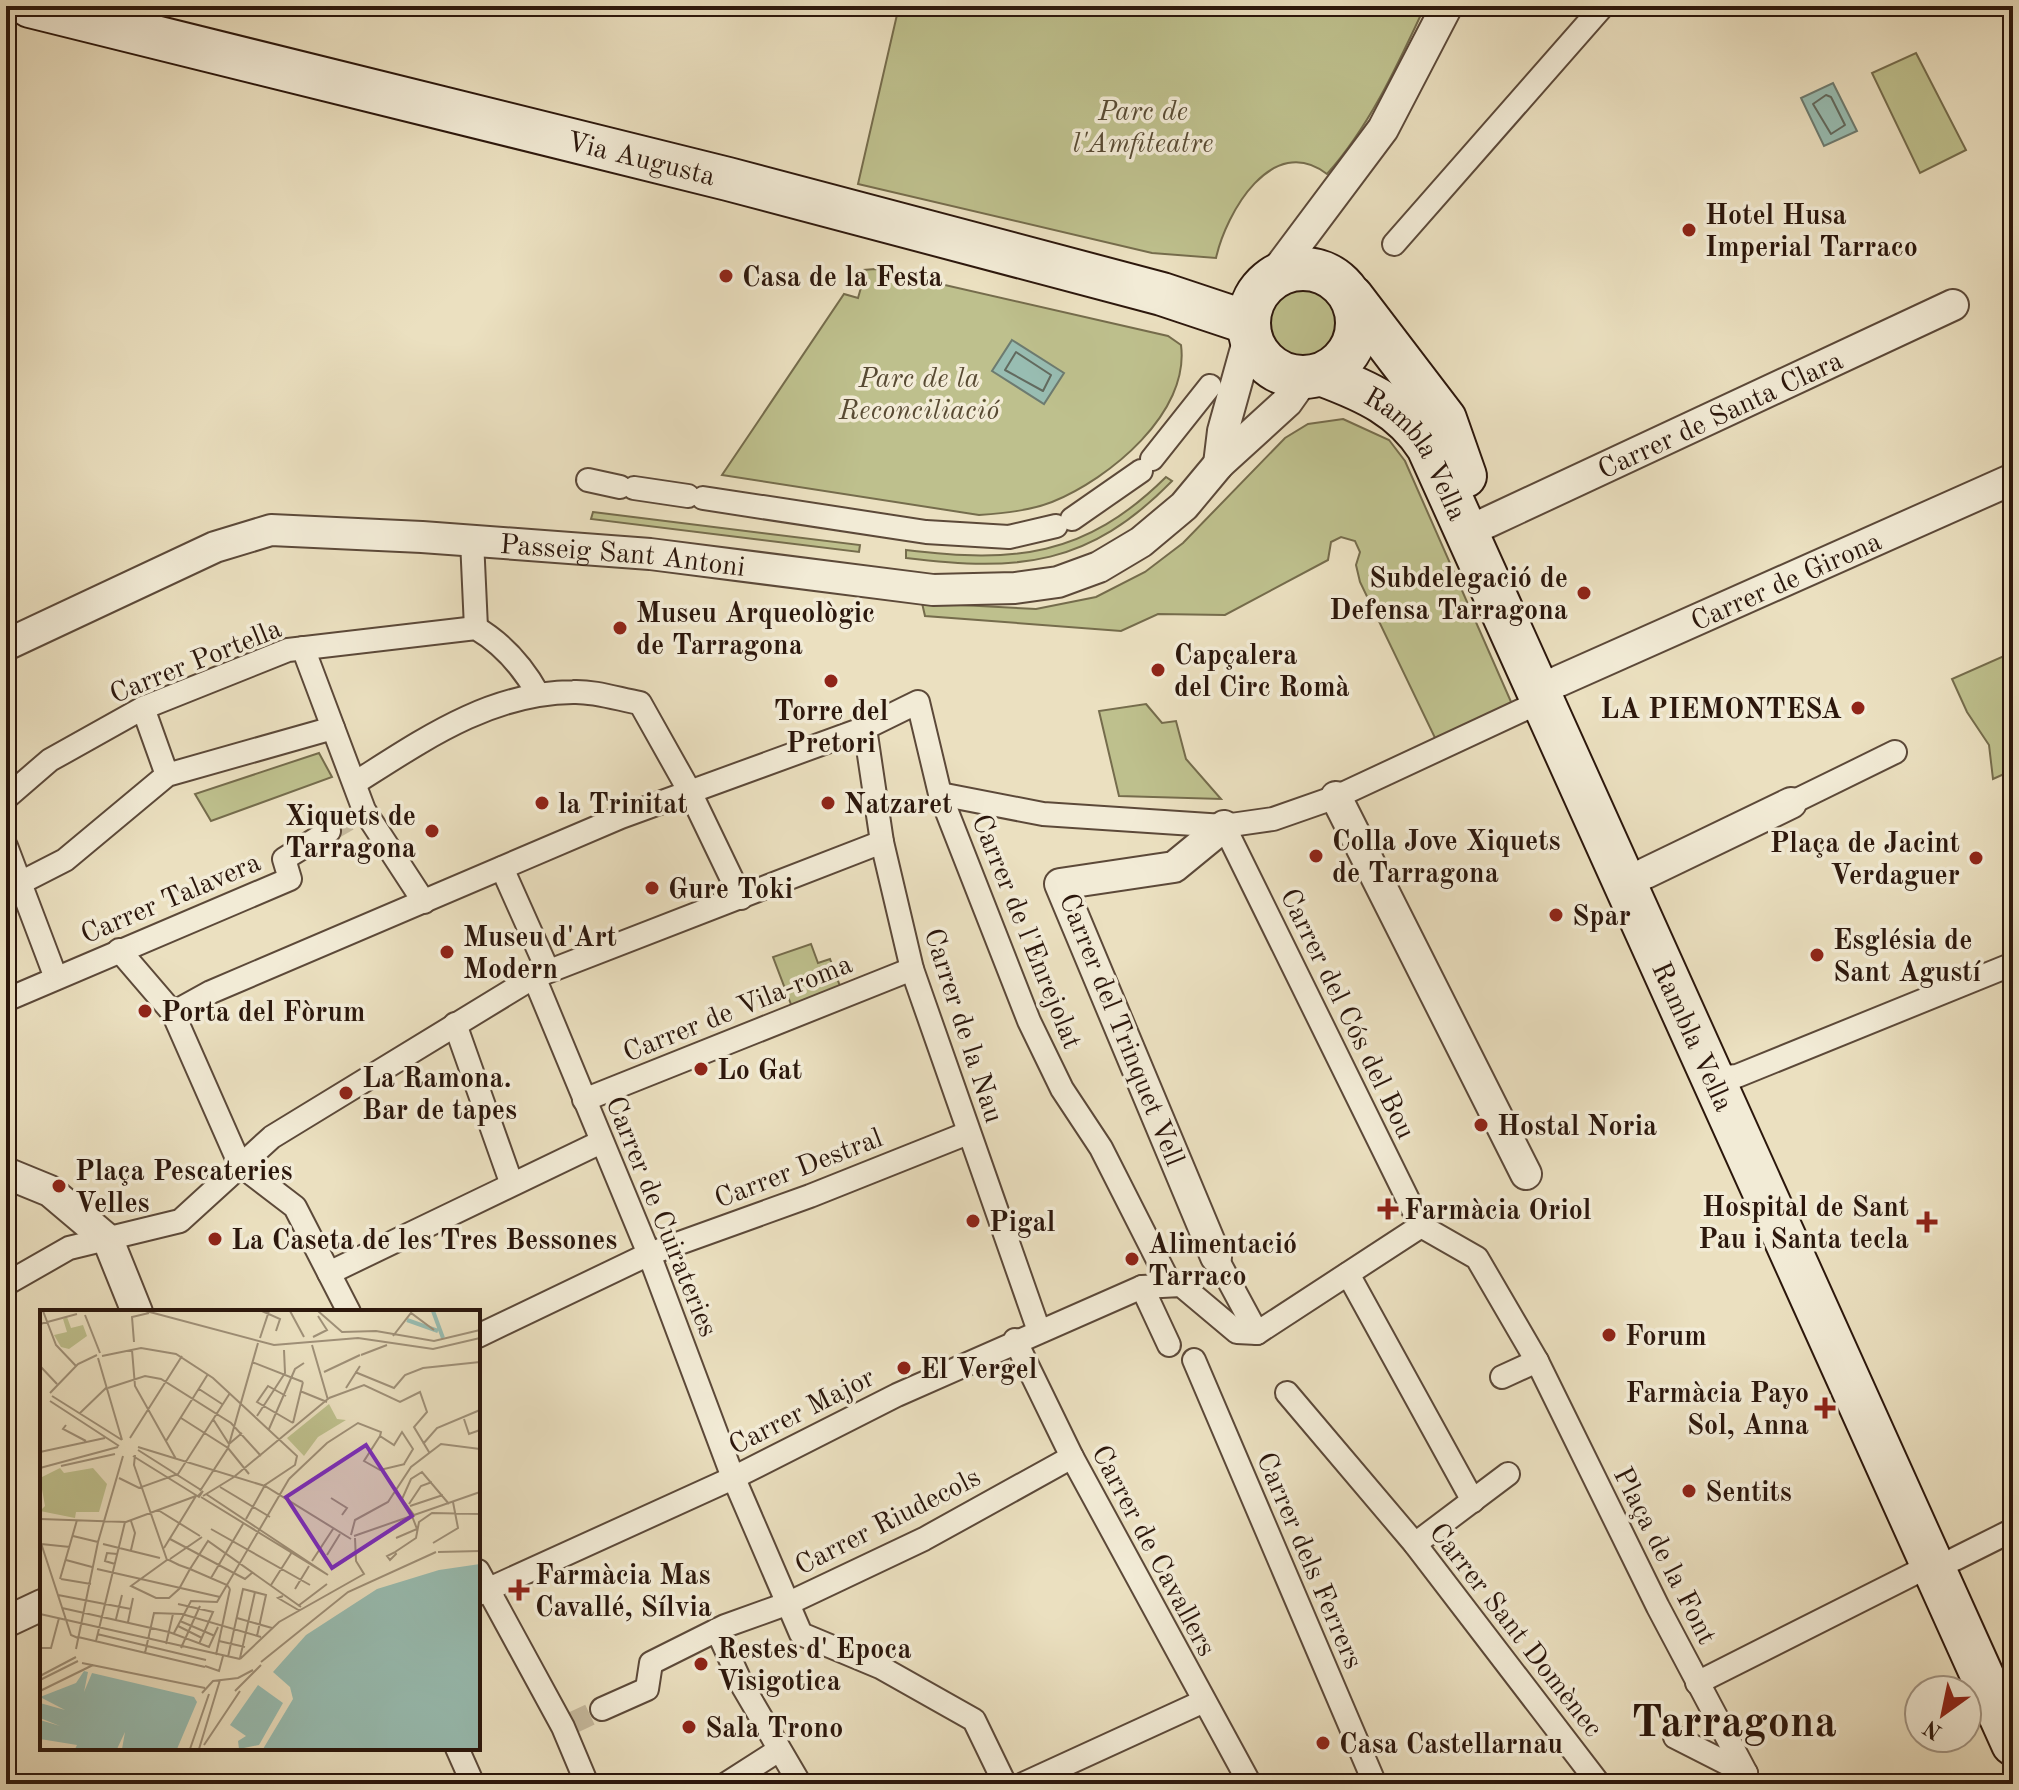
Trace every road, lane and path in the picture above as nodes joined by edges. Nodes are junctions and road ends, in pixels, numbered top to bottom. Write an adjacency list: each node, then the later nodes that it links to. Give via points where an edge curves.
1 (30, 6): 8 (main road, Via Augusta, via 728,179 1172,297)
2 (1447, 6): 5 (street, via 1383,129)
3 (1603, 6): 4 (street)
4 (1394, 244)
5 (1270, 280): 6 (main road, via 1306,268 1340,282); 8 (main road, via 1257,293)
6 (1352, 297): 9 (main road, via 1358,315 1354,343 1339,365); 14 (main road, Rambla Vella, via 1445,419)
7 (1953, 305): 14 (street, Carrer de Santa Clara)
8 (1249, 329): 9 (main road, via 1256,352 1269,366 1285,375); 11 (street)
9 (1313, 377): 11 (street, Passeig Sant Antoni); 19 (main road, Rambla Vella, via 1386,403 1420,435)
10 (1210, 386): 13 (street, via 1147,465 1064,523 1009,537 926,532)
11 (1219, 464): 15 (street, Passeig Sant Antoni, via 1184,506 1141,542 1099,567 1058,582 1015,588 933,590 650,554)
12 (2013, 479): 19 (street, Carrer de Girona)
13 (588, 480)
14 (1486, 523): 19 (main road, Rambla Vella)
15 (472, 540): 16 (street); 17 (street, Passeig Sant Antoni, via 271,530 215,547)
16 (476, 628): 18 (street, Carrer Portella); 20 (street, via 511,656)
17 (6, 645)
18 (303, 648): 21 (street, Carrer Portella); 22 (street)
19 (1551, 691): 29 (street); 37 (main road, Rambla Vella); 51 (main road, Rambla Vella)
20 (538, 694): 26 (street, via 459,719); 27 (street, via 577,691 640,703)
21 (143, 708): 25 (street); 30 (street, Carrer Portella, via 50,760)
22 (333, 728): 25 (street); 26 (street)
23 (865, 728): 27 (street); 28 (street, via 918,702); 34 (street, Carrer de la Nau)
24 (1895, 752): 31 (street)
25 (167, 775): 38 (street, via 65,860)
26 (355, 783): 40 (street, via 360,813)
27 (690, 792): 36 (street); 39 (street)
28 (946, 795): 32 (street, via 1043,814); 49 (street, Carrer de l'Enrejolat); 52 (street, Carrer de l'Enrejolat, via 1029,1021)
29 (1336, 797): 32 (street, via 1273,819); 59 (street)
30 (6, 798)
31 (1791, 803): 37 (street)
32 (1224, 826): 60 (street, Carrer del Cós del Bou); 63 (street, Carrer del Trinquet Vell, via 1174,867 1060,884)
33 (329, 831): 41 (street, Carrer Talavera, via 284,859 290,879)
34 (882, 842): 39 (street); 43 (street, Carrer de la Nau)
35 (6, 846): 38 (street)
36 (502, 868): 40 (street); 44 (street, Carrer de Cuirateries)
37 (1646, 873): 51 (main road, Rambla Vella)
38 (22, 882): 45 (street)
39 (741, 898): 44 (street)
40 (424, 902): 47 (street)
41 (119, 950): 45 (street, Carrer Talavera); 47 (street)
42 (2013, 964): 51 (street)
43 (912, 969): 53 (street, Carrer de Vila-roma); 54 (street, Carrer de la Nau)
44 (541, 974): 48 (street); 53 (street, Carrer de Cuirateries)
45 (56, 978): 46 (street, Carrer Talavera)
46 (6, 1000)
47 (173, 1013): 56 (street)
48 (455, 1024): 56 (street, via 272,1137); 58 (street)
49 (1050, 1035)
50 (1062, 1057): 52 (street, Carrer de l'Enrejolat, via 1072,1081)
51 (1725, 1077): 86 (main road, Rambla Vella)
52 (1062, 1089): 67 (street, Carrer de l'Enrejolat, via 1101,1148)
53 (584, 1100): 55 (street, Carrer de Cuirateries)
54 (968, 1133): 62 (street, Carrer Destral); 71 (street, Carrer de la Nau)
55 (601, 1142): 58 (street); 62 (street, Carrer de Cuirateries)
56 (240, 1165): 61 (street, via 180,1221); 64 (street, via 295,1207)
57 (15, 1176): 61 (street, via 50,1191)
58 (511, 1182): 64 (street)
59 (1530, 1183)
60 (1421, 1226): 65 (street); 77 (street, Plaça de la Font, via 1477,1258)
61 (108, 1240): 66 (street, via 69,1248); 69 (street)
62 (649, 1254): 73 (street, Carrer Destral); 82 (street, Carrer de Cuirateries)
63 (1216, 1257): 72 (street, Carrer del Trinquet Vell)
64 (329, 1273): 70 (street)
65 (1348, 1274): 72 (street); 83 (street)
66 (6, 1284)
67 (1170, 1284): 68 (street, Carrer Major); 72 (street, via 1193,1292 1237,1332)
68 (1142, 1287): 71 (street, Carrer Major); 75 (street)
69 (136, 1310)
70 (348, 1310)
71 (1039, 1331): 74 (street, Carrer Major)
72 (1257, 1333)
73 (480, 1335)
74 (1015, 1340): 80 (street, Carrer de Cavallers); 82 (street, Carrer Major)
75 (1169, 1345)
76 (1194, 1360): 108 (street, Carrer dels Ferrers)
77 (1537, 1361): 78 (street); 92 (street, Plaça de la Font)
78 (1502, 1377)
79 (1287, 1393): 85 (street, Carrer Sant Domènec)
80 (1072, 1457): 88 (street, Carrer Riudecols, via 924,1539); 94 (street, Carrer de Cavallers)
81 (1508, 1474): 83 (street)
82 (733, 1478): 87 (street, Carrer Major); 88 (street, Carrer de Cuirateries)
83 (1473, 1501): 85 (street)
84 (2013, 1530): 86 (street)
85 (1415, 1544): 109 (street, Carrer Sant Domènec)
86 (1944, 1562): 92 (street); 93 (main road, Rambla Vella); 97 (main road, Rambla Vella)
87 (481, 1584): 102 (street, via 567,1725)
88 (789, 1603): 91 (street, Carrer Riudecols); 105 (street, Carrer de Cuirateries, via 801,1634 880,1667 974,1720)
89 (40, 1606): 90 (street)
90 (6, 1622)
91 (721, 1628): 95 (street, Carrer Riudecols, via 651,1663 647,1689); 99 (street, via 742,1685)
92 (1697, 1683): 100 (street, Plaça de la Font)
93 (2013, 1691)
94 (1202, 1702): 106 (street); 107 (street, Carrer de Cavallers)
95 (602, 1709)
96 (1675, 1737): 100 (street, Plaça de la Font)
97 (2013, 1744)
98 (458, 1750): 101 (street)
99 (779, 1750): 103 (street); 104 (street)
100 (1741, 1778)
101 (473, 1784)
102 (587, 1784)
103 (726, 1784)
104 (800, 1784)
105 (1005, 1784)
106 (1023, 1784)
107 (1250, 1784)
108 (1375, 1784)
109 (1599, 1784)

